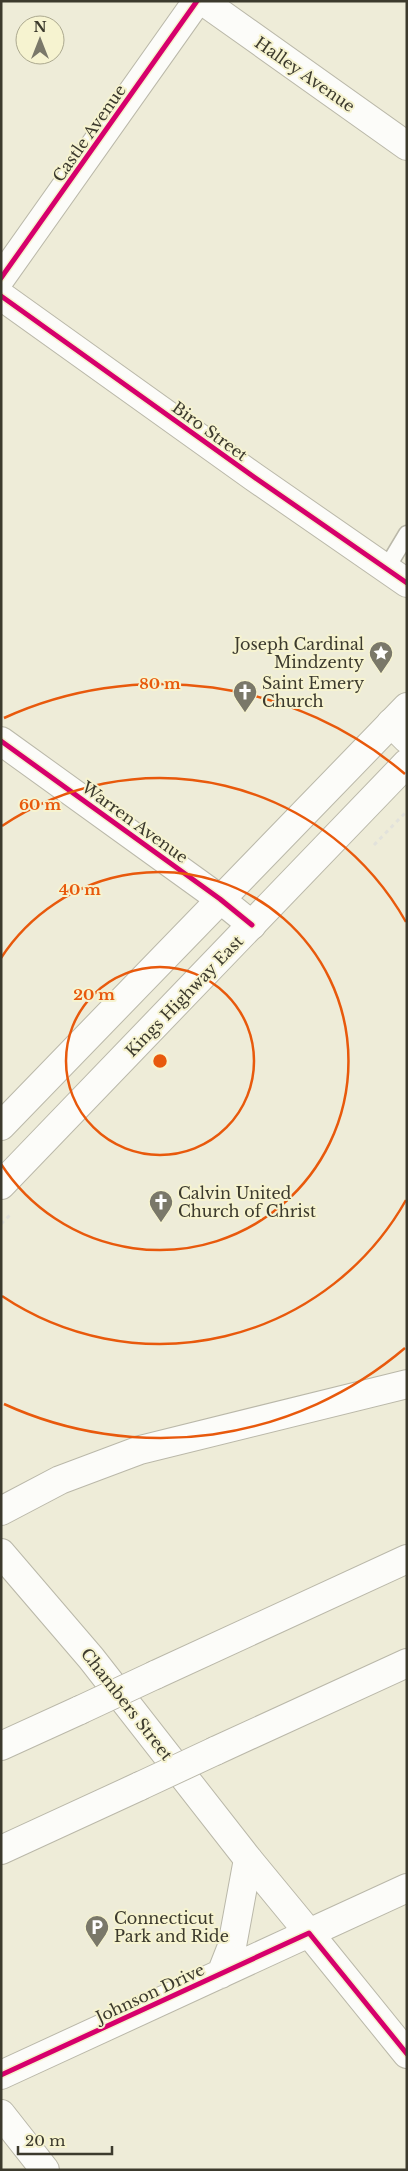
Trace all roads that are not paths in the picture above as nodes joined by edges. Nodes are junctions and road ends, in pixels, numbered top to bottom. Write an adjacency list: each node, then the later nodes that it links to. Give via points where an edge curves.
1 (197, 1): 4 (main road, Castle Avenue)
2 (203, 1): 3 (main road, Halley Avenue)
3 (407, 146)
4 (1, 278)
5 (1, 296): 7 (main road, Biro Street, via 254,478)
6 (407, 534): 7 (lane)
7 (397, 576)
8 (401, 723): 11 (main road)
9 (1, 741): 11 (main road, Warren Avenue)
10 (407, 763): 12 (main road, Kings Highway East)
11 (220, 899): 12 (main road, Warren Avenue); 13 (main road)
12 (252, 925): 14 (main road, Kings Highway East)
13 (1, 1126)
14 (1, 1185)
15 (407, 1384): 16 (main road, via 140,1450 60,1480)
16 (1, 1510)
17 (1, 1553): 22 (main road, Chambers Street, via 91,1658)
18 (407, 1559): 20 (main road, bridge)
19 (407, 1663): 21 (main road, bridge)
20 (1, 1746)
21 (1, 1850)
22 (248, 1859): 24 (main road, Chambers Street); 25 (main road, via 232,1946)
23 (407, 1888): 24 (main road, Johnson Drive)
24 (309, 1933): 25 (main road, Johnson Drive); 26 (main road, Chambers Street)
25 (221, 1974): 27 (main road, Johnson Drive)
26 (407, 2054)
27 (1, 2075)
28 (1, 2114): 29 (main road)
29 (45, 2170)

